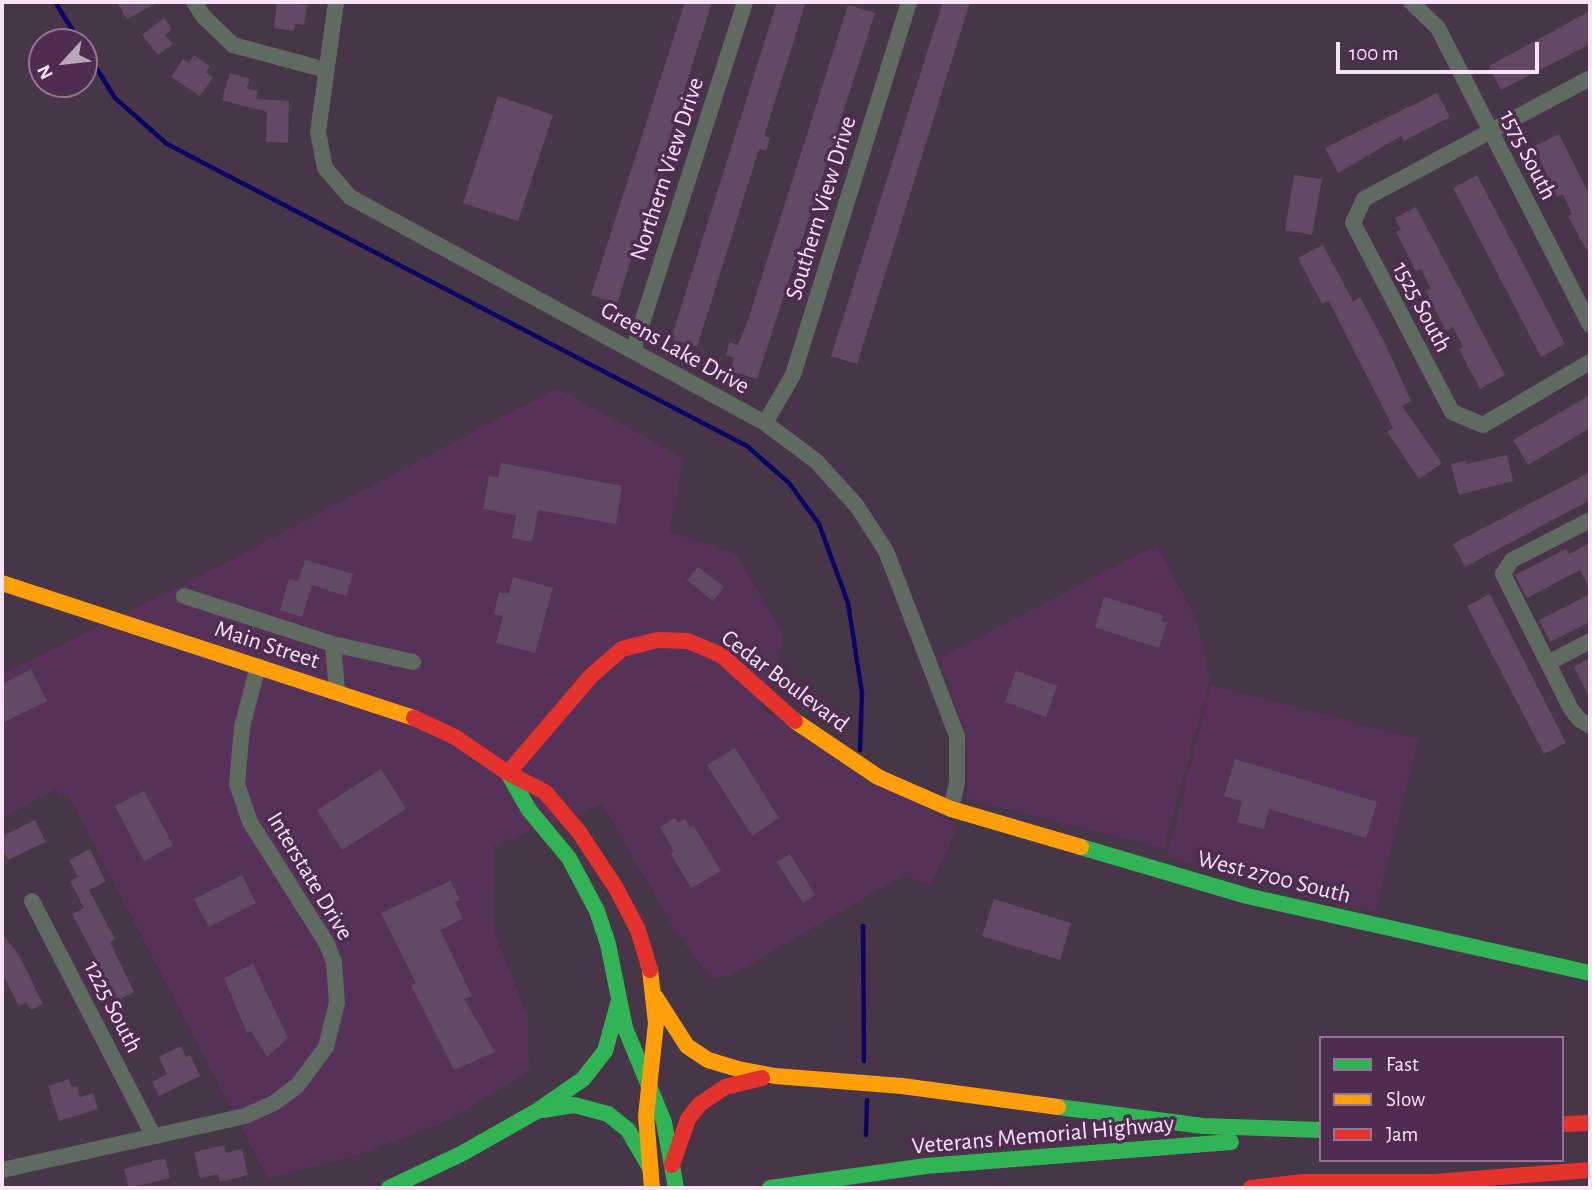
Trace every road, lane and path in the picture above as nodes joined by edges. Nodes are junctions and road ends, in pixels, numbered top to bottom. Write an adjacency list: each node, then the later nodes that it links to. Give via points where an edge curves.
1 (194, 2): 6 (street, via 233,45)
2 (336, 2): 6 (street, Greens Lake Drive)
3 (745, 2): 10 (street, Northern View Drive)
4 (909, 2): 12 (street, Southern View Drive, via 793,375)
5 (1416, 6): 8 (street, 1575 South, via 1438,29)
6 (326, 70): 10 (street, Greens Lake Drive, via 318,132 325,168 350,197)
7 (1590, 78): 8 (street)
8 (1490, 131): 9 (street, 1575 South); 11 (street, 1525 South, via 1364,199 1353,223 1451,412 1482,425)
9 (1590, 325)
10 (633, 351): 12 (street, Greens Lake Drive)
11 (1590, 362)
12 (765, 423): 24 (street, Greens Lake Drive, via 817,461 856,505 886,551 957,736 957,782)
13 (1590, 520): 19 (street, via 1504,567 1503,574)
14 (2, 583): 20 (main road, Main Street)
15 (184, 596): 17 (street)
16 (1590, 641): 19 (street)
17 (333, 644): 18 (street); 21 (street)
18 (413, 662)
19 (1548, 663): 22 (street, via 1571,709)
20 (258, 666): 21 (main road, Main Street); 35 (street, Interstate Drive, via 242,727 237,784 250,822 327,944 338,983 334,1025 314,1068 274,1103 245,1115)
21 (337, 691): 23 (main road, Main Street, via 439,729)
22 (1590, 726)
23 (508, 773): 24 (main road, Cedar Boulevard, via 591,676 622,649 657,640 688,641 720,655 795,721 878,777); 27 (main road, Main Street, via 545,792 592,852 638,930); 28 (main road, via 529,810 569,858 593,901 606,934)
24 (951, 809): 26 (main road, West 2700 South, via 1247,896)
25 (32, 901): 35 (street, 1225 South)
26 (1590, 973)
27 (655, 996): 29 (main road, via 676,1033 700,1055 724,1066); 30 (main road)
28 (618, 1004): 30 (main road); 31 (main road, via 612,1036 599,1062)
29 (775, 1076): 34 (main road, via 902,1086 1203,1126); 37 (main road, via 731,1085 706,1099 688,1119)
30 (649, 1084): 37 (main road, via 664,1122); 38 (main road)
31 (537, 1111): 38 (main road, via 574,1105 608,1114 628,1130); 42 (main road)
32 (1564, 1124): 33 (main road)
33 (1590, 1124)
34 (1319, 1130)
35 (153, 1135): 39 (street, Interstate Drive)
36 (1319, 1136): 45 (main road, Veterans Memorial Highway, via 926,1166)
37 (673, 1165): 44 (main road)
38 (650, 1168): 43 (main road)
39 (2, 1170)
40 (1590, 1170): 41 (main road)
41 (1434, 1182): 46 (main road, via 1304,1182); 47 (main road)
42 (389, 1188)
43 (652, 1188)
44 (676, 1188)
45 (770, 1188)
46 (1251, 1188)
47 (1401, 1188)

